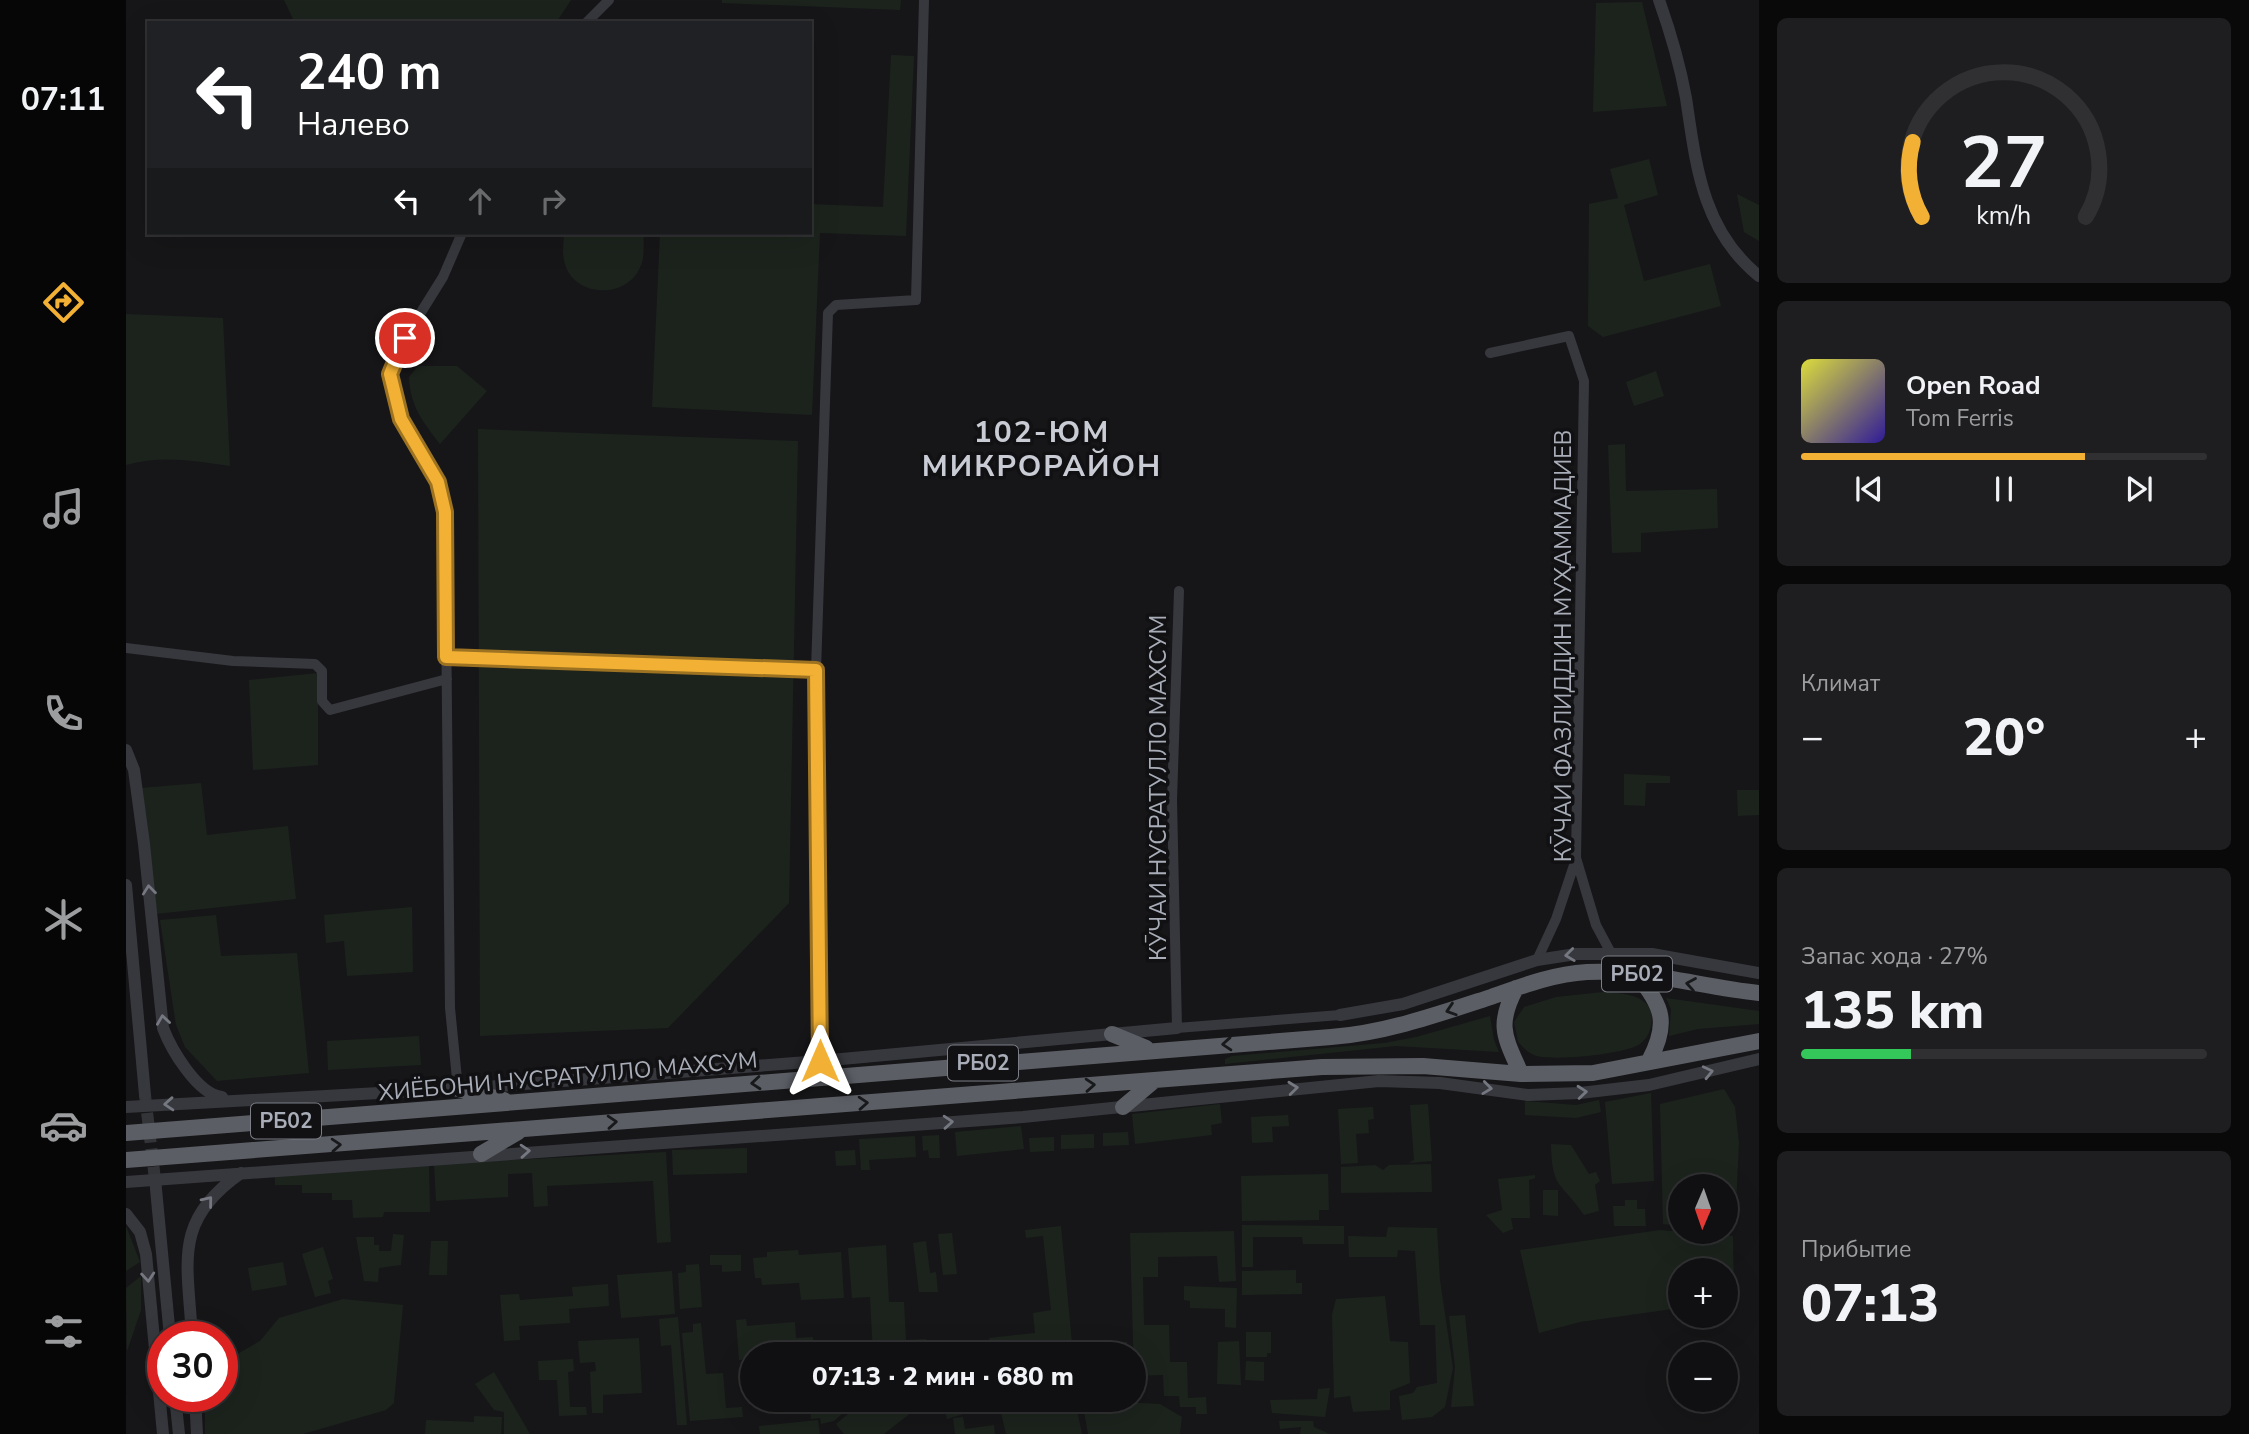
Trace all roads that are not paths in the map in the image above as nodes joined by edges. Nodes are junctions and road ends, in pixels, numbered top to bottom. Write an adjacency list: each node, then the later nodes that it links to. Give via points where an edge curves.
1 (609, 0): 4 (street)
2 (924, 0): 11 (street, via 916,300 836,305 828,313)
3 (1659, 0): 6 (street, via 1685,97 1701,191 1719,232)
4 (588, 21)
5 (461, 235): 10 (street, via 390,374 401,419 438,482 445,512)
6 (1759, 276)
7 (1490, 353): 14 (street, КӮЧАИ ФАЗЛИДДИН МУҲАММАДИЕВ, via 1569,336 1584,381)
8 (1179, 590): 23 (street, КӮЧАИ НУСРАТУЛЛО МАХСУМ, via 1172,800)
9 (126, 648): 12 (street, via 233,661 315,664 322,671 322,701 330,710)
10 (446, 657): 11 (street); 12 (street)
11 (816, 670): 28 (street)
12 (447, 679): 32 (street, via 450,1008)
13 (126, 750): 34 (street, one-way to 13, via 215,1096 201,1085 170,1048 163,1028 144,844 134,770)
14 (1576, 858): 16 (street, КӮЧАИ ФАЗЛИДДИН МУҲАММАДИЕВ, via 1596,925); 17 (street)
15 (126, 884): 33 (street)
16 (1611, 953): 17 (street, one-way to 17); 18 (street, via 1652,954)
17 (1537, 960): 22 (street, via 1403,1004)
18 (1759, 973)
19 (1637, 975): 20 (highway, ХИЁБОНИ НУСРАТУЛЛО МАХСУМ / РБ02, via 1586,972); 21 (highway, ХИЁБОНИ НУСРАТУЛЛО МАХСУМ / РБ02, one-way to 19); 29 (highway, РБ02, via 1661,1013 1662,1026)
20 (1516, 988): 26 (highway, ХИЁБОНИ НУСРАТУЛЛО МАХСУМ / РБ02, one-way to 26, via 1434,1015 1337,1037); 30 (highway, via 1504,1011 1503,1026)
21 (1759, 993)
22 (1340, 1015): 23 (street)
23 (1177, 1028): 24 (street)
24 (1112, 1034): 26 (highway); 28 (street)
25 (1759, 1041): 29 (highway, РБ02)
26 (1148, 1049): 35 (highway, ХИЁБОНИ НУСРАТУЛЛО МАХСУМ / РБ02, one-way to 35)
27 (1759, 1059): 38 (street, one-way to 27, via 1379,1081 1440,1083 1528,1095 1580,1093 1649,1085)
28 (820, 1061): 32 (street)
29 (1649, 1061): 30 (highway, РБ02, via 1593,1073)
30 (1521, 1074): 31 (highway, РБ02, via 1385,1065)
31 (1155, 1080): 38 (highway); 39 (highway, РБ02, one-way to 31)
32 (458, 1089): 34 (street); 36 (highway)
33 (145, 1095)
34 (236, 1099): 37 (street, one-way to 37)
35 (578, 1099): 36 (highway, ХИЁБОНИ НУСРАТУЛЛО МАХСУМ / РБ02); 39 (highway)
36 (516, 1103): 41 (highway, ХИЁБОНИ НУСРАТУЛЛО МАХСУМ / РБ02)
37 (126, 1107)
38 (1123, 1107): 42 (street, one-way to 38)
39 (581, 1125): 40 (highway, РБ02)
40 (521, 1131): 42 (highway); 43 (highway, РБ02, one-way to 40)
41 (126, 1133)
42 (481, 1154): 44 (street)
43 (126, 1160)
44 (242, 1172): 45 (street); 49 (street, one-way to 44, via 190,1229 204,1204)
45 (126, 1182)
46 (156, 1189): 48 (street)
47 (126, 1214): 52 (street, one-way to 52, via 140,1232 146,1254)
48 (168, 1321)
49 (192, 1321)
50 (177, 1412): 53 (street)
51 (196, 1412): 54 (street)
52 (163, 1434)
53 (179, 1434)
54 (197, 1434)

